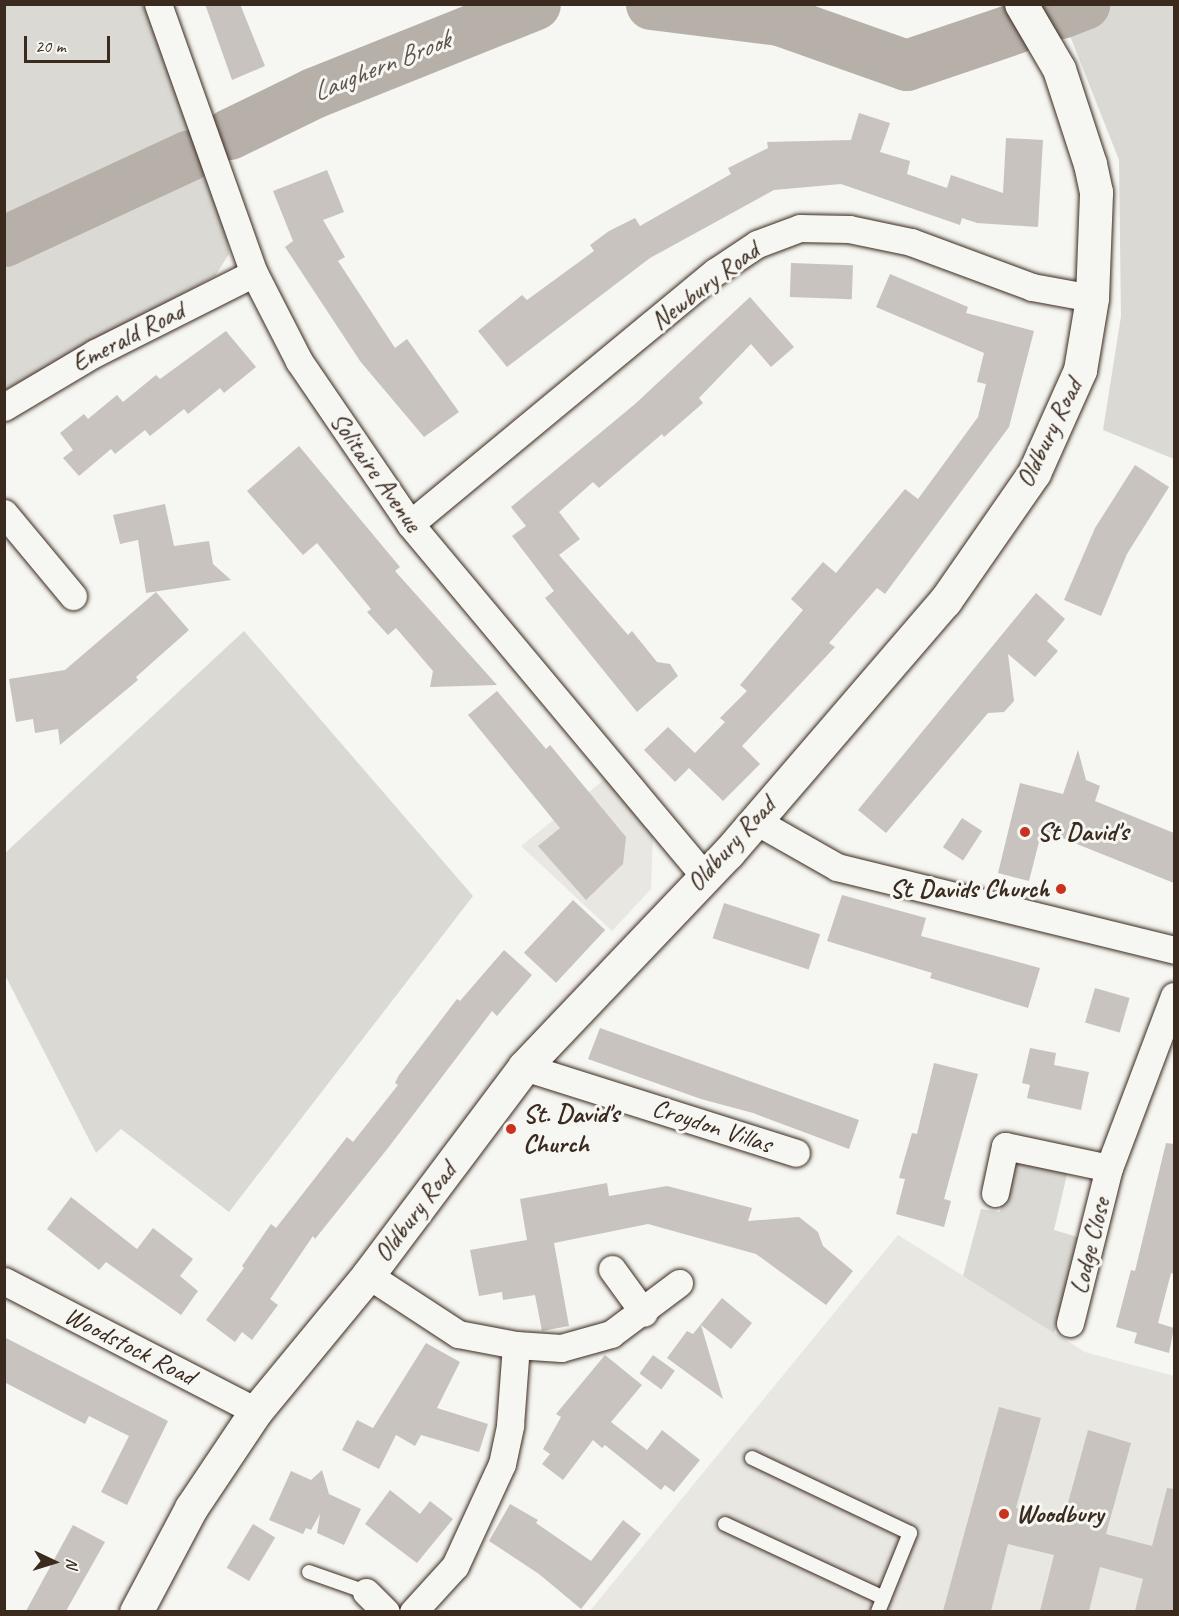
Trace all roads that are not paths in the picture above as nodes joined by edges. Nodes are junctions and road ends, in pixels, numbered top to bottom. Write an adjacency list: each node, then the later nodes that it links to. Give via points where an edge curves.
1 (158, 4): 3 (street, Solitaire Avenue)
2 (1021, 4): 4 (street, Oldbury Road, via 1059,69 1090,164 1096,192)
3 (254, 273): 5 (street, Emerald Road, via 95,353); 7 (street, Solitaire Avenue, via 299,361)
4 (1092, 298): 7 (street, Newbury Road, via 1032,286 911,242 849,229 800,228 757,244 715,272); 9 (street, Oldbury Road, via 1080,370 1034,473 945,601)
5 (4, 407)
6 (4, 513): 8 (street)
7 (410, 524): 10 (street, Solitaire Avenue)
8 (73, 596)
9 (754, 820): 10 (street, Oldbury Road); 11 (street, via 837,867)
10 (704, 875): 13 (street, Oldbury Road)
11 (1174, 950)
12 (1174, 996): 15 (street, Lodge Close)
13 (524, 1067): 14 (street, Croydon Villas); 18 (street, Oldbury Road)
14 (796, 1153)
15 (1109, 1168): 16 (street, Lodge Close, via 1005,1146); 22 (street, Lodge Close)
16 (994, 1193)
17 (612, 1269): 21 (street)
18 (368, 1275): 23 (street, via 458,1334); 24 (street, Oldbury Road)
19 (4, 1281): 24 (street, Woodstock Road)
20 (679, 1283): 21 (street)
21 (644, 1313): 23 (street, via 611,1334 561,1348)
22 (1070, 1323)
23 (516, 1345): 32 (street, via 510,1425 501,1464 455,1566)
24 (256, 1412): 30 (street, Oldbury Road, via 191,1508)
25 (752, 1458): 29 (lane, via 910,1533)
26 (725, 1524): 29 (lane)
27 (309, 1572): 28 (lane)
28 (366, 1592): 31 (street)
29 (884, 1598): 33 (lane)
30 (136, 1611)
31 (386, 1611)
32 (412, 1611)
33 (878, 1611)

